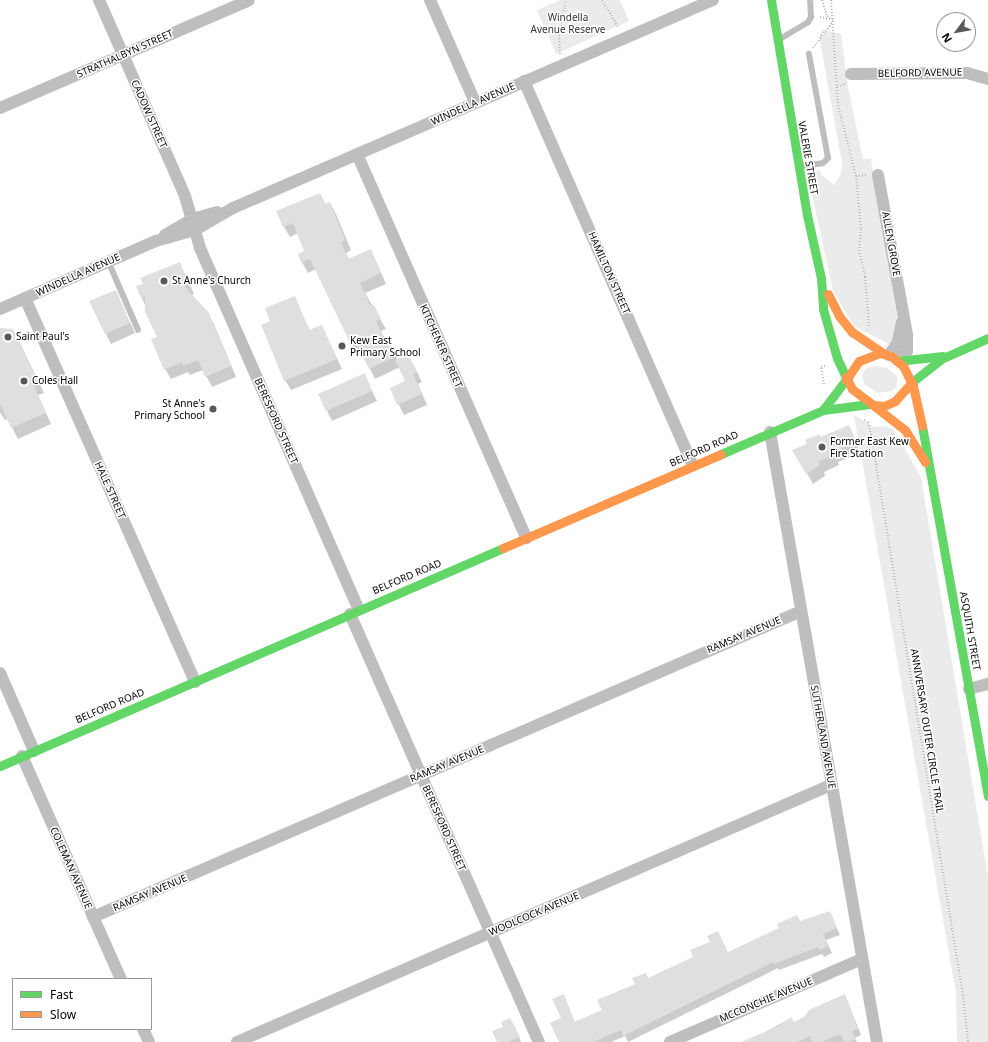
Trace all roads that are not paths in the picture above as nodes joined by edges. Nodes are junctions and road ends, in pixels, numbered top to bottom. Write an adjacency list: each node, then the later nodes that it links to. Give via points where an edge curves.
1 (99, 0): 9 (street, CADOW STREET)
2 (249, 0): 9 (street, STRATHALBYN STREET)
3 (430, 0): 13 (street)
4 (713, 0): 12 (street, WINDELLA AVENUE)
5 (771, 0): 7 (main road, VALERIE STREET)
6 (810, 0): 7 (lane, via 811,17 804,27)
7 (777, 41): 16 (main road, VALERIE STREET)
8 (809, 54): 16 (lane, via 828,158 823,163)
9 (123, 55): 14 (street, STRATHALBYN STREET); 18 (street, CADOW STREET)
10 (851, 74): 11 (street, BELFORD AVENUE, via 967,73)
11 (988, 79)
12 (524, 81): 13 (street, WINDELLA AVENUE); 32 (street, HAMILTON STREET)
13 (475, 102): 15 (street, WINDELLA AVENUE)
14 (0, 108)
15 (356, 154): 18 (street, WINDELLA AVENUE); 34 (street, KITCHENER STREET)
16 (798, 166): 20 (main road, VALERIE STREET)
17 (878, 175): 26 (street, ALLEN GROVE, via 908,345 906,352)
18 (194, 225): 19 (street, WINDELLA AVENUE); 36 (street, BERESFORD STREET, via 202,255)
19 (108, 261): 21 (street, WINDELLA AVENUE); 23 (lane)
20 (820, 278): 26 (main road, VALERIE STREET, via 839,316 861,338); 27 (main road, VALERIE STREET, via 823,309)
21 (25, 298): 22 (street, WINDELLA AVENUE); 38 (street, HALE STREET)
22 (0, 309)
23 (138, 330)
24 (988, 338): 25 (main road)
25 (951, 354): 26 (main road); 28 (main road, via 929,366)
26 (892, 357): 27 (main road, via 873,354 863,358 855,365); 28 (main road)
27 (846, 380): 29 (main road, via 855,393); 30 (main road, BELFORD ROAD)
28 (912, 382): 29 (main road, via 895,401 884,406); 33 (main road, ASQUITH STREET, via 926,442)
29 (872, 405): 30 (main road, BELFORD ROAD); 33 (main road, ASQUITH STREET, via 905,430)
30 (823, 410): 31 (main road, BELFORD ROAD)
31 (770, 432): 32 (main road, BELFORD ROAD); 35 (street, SUTHERLAND AVENUE)
32 (693, 466): 34 (main road, BELFORD ROAD)
33 (929, 470): 40 (main road, ASQUITH STREET)
34 (526, 538): 36 (main road, BELFORD ROAD)
35 (801, 611): 44 (street, RAMSAY AVENUE); 45 (street, SUTHERLAND AVENUE)
36 (354, 612): 38 (main road, BELFORD ROAD); 44 (street, BERESFORD STREET)
37 (0, 673): 41 (street)
38 (195, 682): 41 (main road, BELFORD ROAD)
39 (988, 684): 40 (street)
40 (969, 689): 46 (main road, ASQUITH STREET)
41 (34, 751): 42 (main road, BELFORD ROAD)
42 (22, 756): 43 (main road, BELFORD ROAD); 47 (street, COLEMAN AVENUE)
43 (0, 766)
44 (421, 776): 47 (street, RAMSAY AVENUE); 48 (street, BERESFORD STREET)
45 (831, 785): 48 (street, WOOLCOCK AVENUE); 49 (street, SUTHERLAND AVENUE)
46 (988, 796)
47 (93, 917): 50 (street, COLEMAN AVENUE)
48 (490, 932): 53 (street, WOOLCOCK AVENUE); 54 (street, BERESFORD STREET)
49 (862, 959): 55 (street, MCCONCHIE AVENUE); 56 (street, SUTHERLAND AVENUE)
50 (121, 978)
51 (143, 1030): 52 (street)
52 (149, 1042)
53 (237, 1042)
54 (539, 1042)
55 (670, 1042)
56 (876, 1042)

